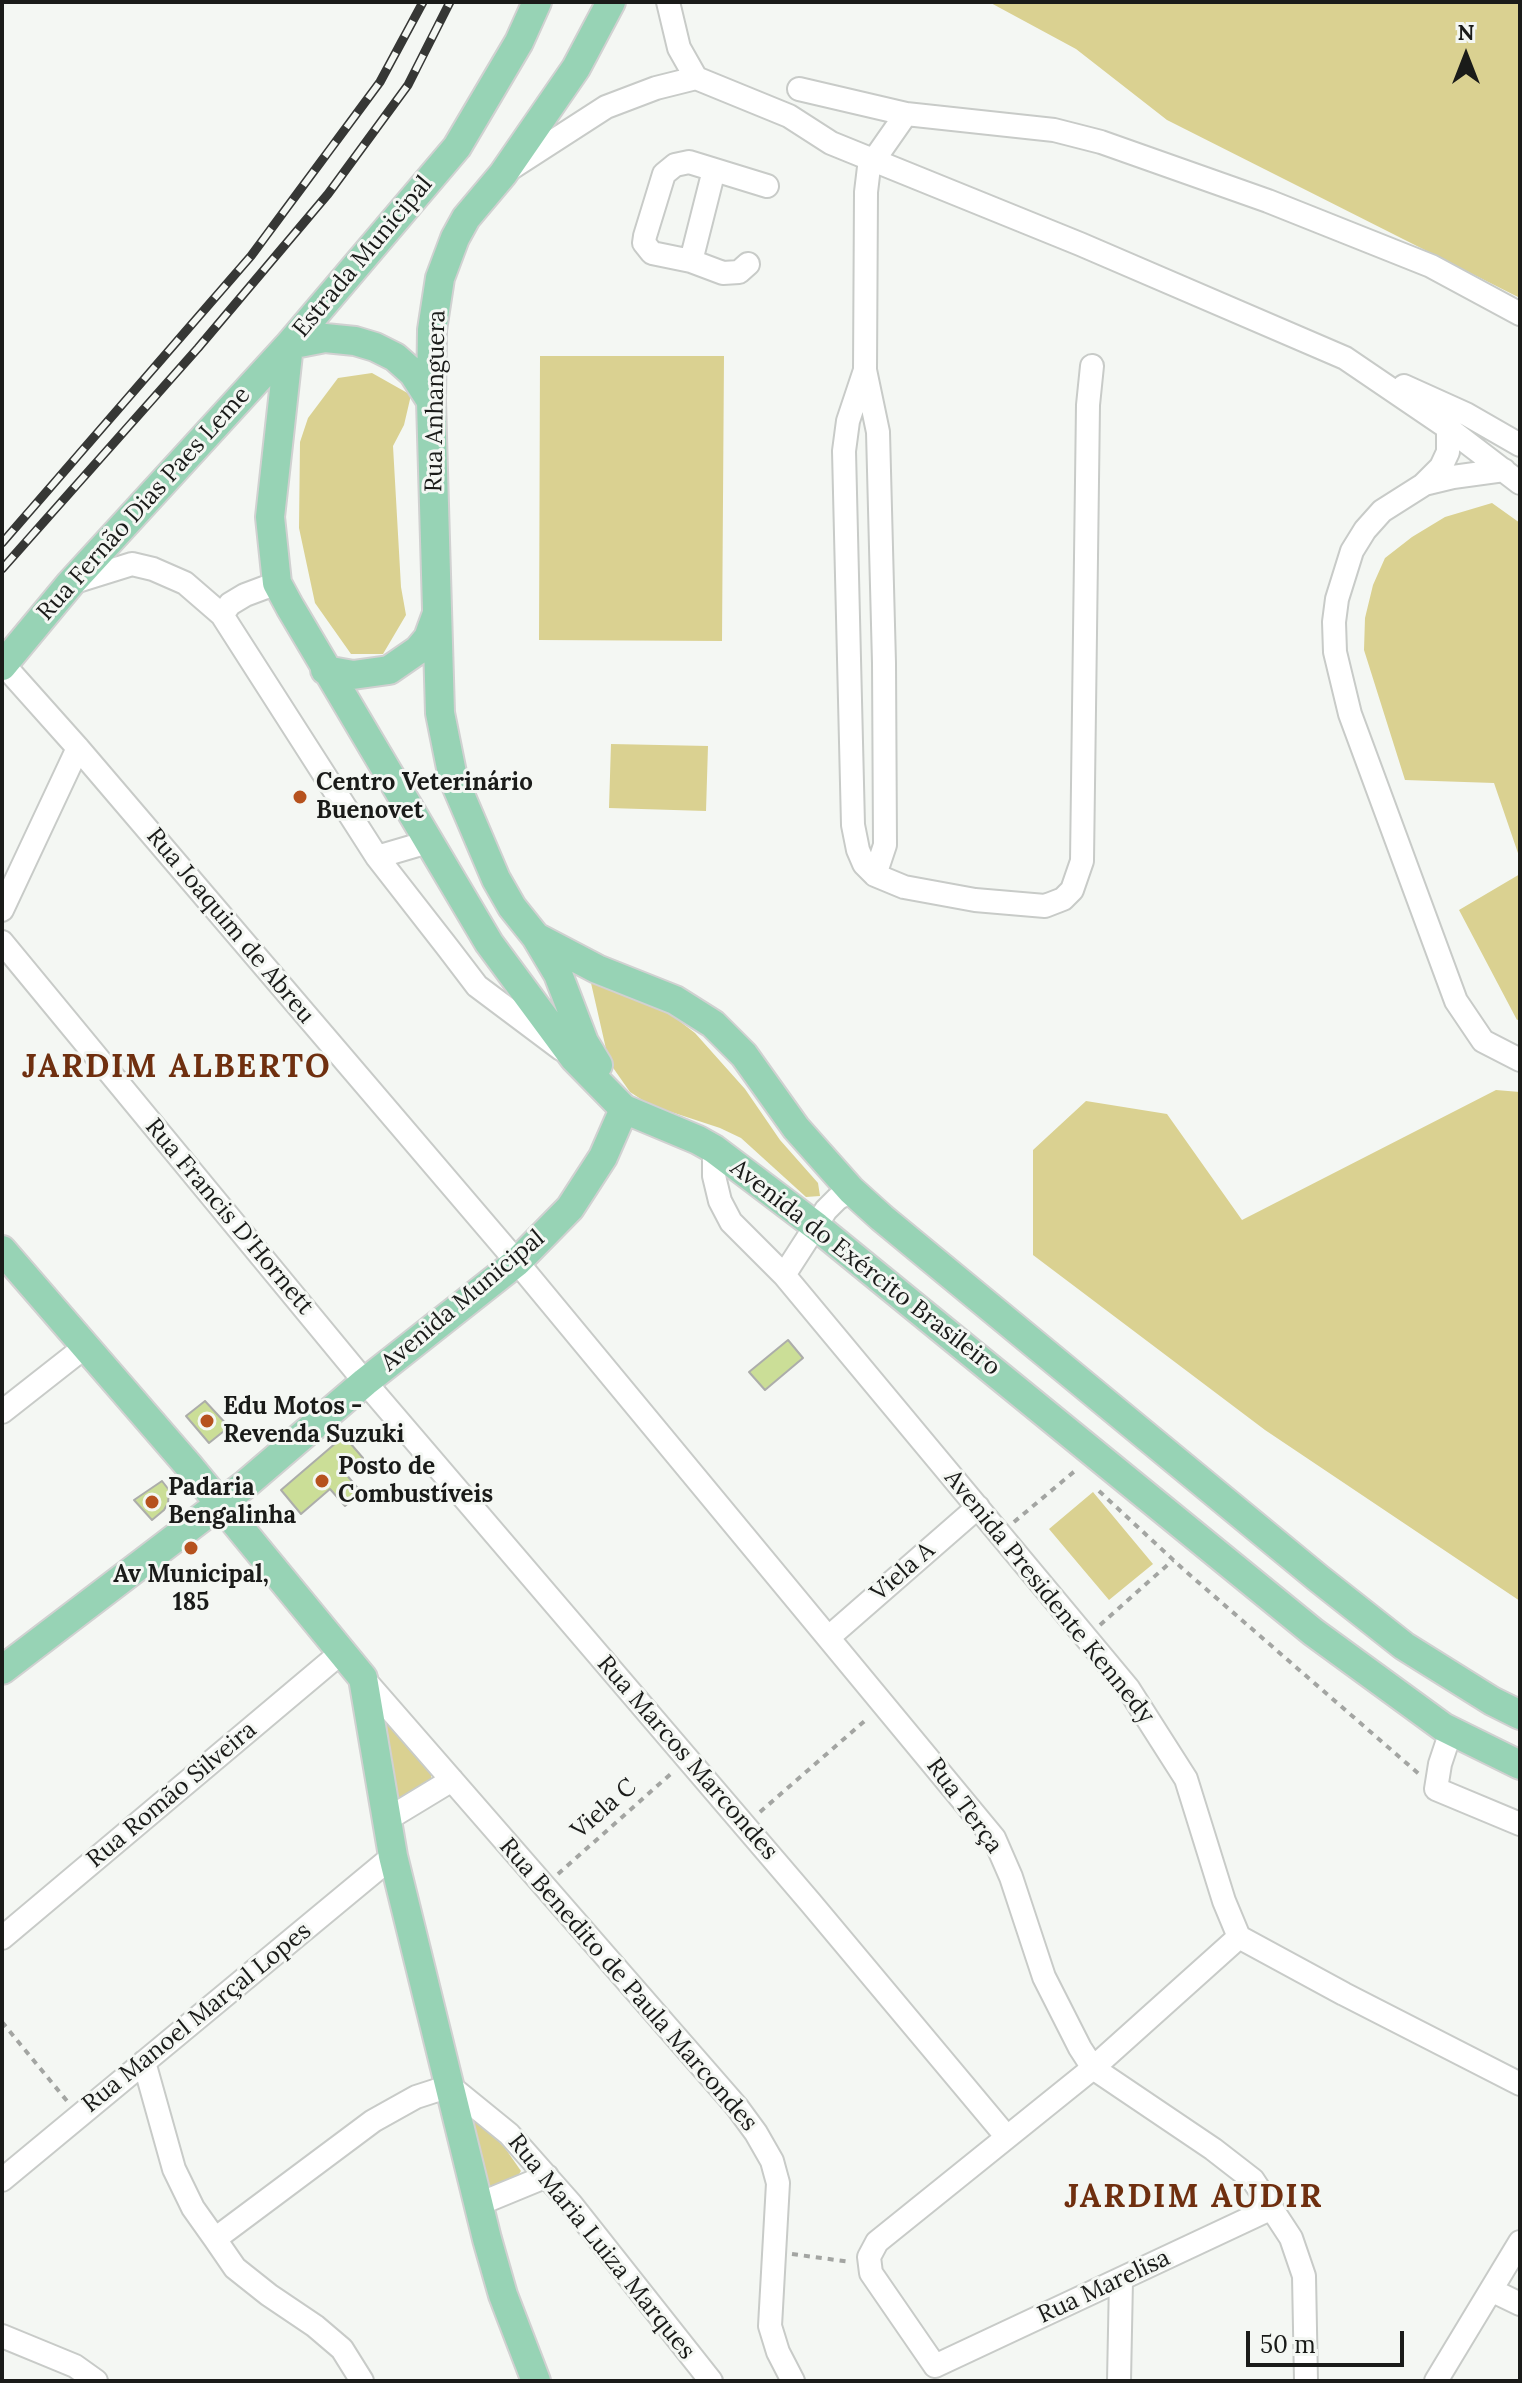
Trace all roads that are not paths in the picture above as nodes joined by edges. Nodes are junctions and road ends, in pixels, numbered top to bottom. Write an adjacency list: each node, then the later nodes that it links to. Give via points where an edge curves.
1 (537, 2): 14 (main road, Estrada Municipal, via 457,147)
2 (611, 2): 9 (main road, Rua Anhanguera, via 576,68)
3 (668, 2): 4 (street, via 679,48)
4 (696, 78): 7 (street, via 789,116 831,143); 9 (street, via 606,107)
5 (799, 89): 6 (street)
6 (906, 114): 7 (street); 13 (street, via 1054,130 1101,142 1431,266)
7 (874, 160): 15 (street); 17 (street, via 866,192)
8 (714, 170): 10 (street); 11 (street); 11 (street, via 689,162 664,174 645,236 652,253)
9 (503, 174): 18 (main road, Rua Anhanguera, via 466,218 446,259 432,330)
10 (767, 186)
11 (691, 261): 12 (street, via 723,273 739,272)
12 (748, 264)
13 (1520, 314)
14 (289, 345): 18 (main road, via 325,338 375,347 413,373); 23 (main road, Estrada Municipal, via 270,517); 24 (main road, Rua Fernão Dias Paes Leme)
15 (1345, 358): 19 (street); 20 (street)
16 (1092, 366): 36 (street, via 1078,878 1063,899 1045,906 934,893)
17 (865, 370): 27 (street, via 844,451); 28 (street, via 878,432)
18 (431, 401): 25 (main road, Rua Anhanguera)
19 (1448, 428): 21 (street); 22 (street, via 1445,462)
20 (1520, 445)
21 (1512, 477): 22 (street, via 1453,477)
22 (1423, 485): 41 (street, via 1382,511 1352,551 1337,599 1335,652 1350,714 1456,1001 1483,1041)
23 (277, 583): 26 (street, via 245,595); 30 (main road, Estrada Municipal)
24 (70, 584): 26 (street, via 132,564 185,583); 29 (main road, Rua Fernão Dias Paes Leme)
25 (437, 611): 30 (main road, via 428,638 389,670 353,675); 38 (main road, Avenida do Exército Brasileiro, via 440,713 453,778 496,879)
26 (222, 615): 35 (street)
27 (851, 662): 28 (street); 32 (street)
28 (884, 663): 33 (street)
29 (3, 665): 31 (street, Rua Joaquim de Abreu)
30 (325, 670): 34 (main road, Avenida do Exército Brasileiro)
31 (78, 748): 37 (street); 47 (street, Rua Joaquim de Abreu)
32 (853, 810): 33 (street); 36 (street, via 858,850)
33 (886, 810): 36 (street, via 885,845)
34 (428, 842): 35 (street); 40 (main road, Avenida do Exército Brasileiro, via 489,943)
35 (377, 857): 40 (street, via 477,986)
36 (875, 875)
37 (2, 910)
38 (536, 937): 42 (main road, via 558,974 584,1042); 44 (main road, Avenida do Exército Brasileiro, via 675,1000 713,1024 744,1055 796,1128)
39 (2, 942): 50 (street, Rua Francis D'Hornett)
40 (574, 1058): 42 (main road, Avenida do Exército Brasileiro)
41 (1520, 1060)
42 (624, 1109): 43 (main road, Avenida do Exército Brasileiro); 47 (main road, Avenida Municipal, via 603,1157 570,1208)
43 (714, 1149): 45 (main road, Avenida do Exército Brasileiro); 48 (street, Avenida Presidente Kennedy, via 714,1176 731,1222)
44 (851, 1190): 45 (street, via 826,1210); 58 (main road, Avenida do Exército Brasileiro, via 1404,1646)
45 (817, 1227): 48 (street); 59 (main road, Avenida do Exército Brasileiro, via 1313,1632)
46 (2, 1250): 49 (main road)
47 (517, 1262): 50 (main road, Avenida Municipal); 54 (street, Rua Terça)
48 (784, 1275): 53 (street, Avenida Presidente Kennedy)
49 (86, 1346): 51 (street); 52 (main road)
50 (365, 1382): 52 (main road, Avenida Municipal); 71 (street, Rua Marcos Marcondes)
51 (2, 1412)
52 (217, 1504): 55 (main road); 56 (main road, Avenida Municipal)
53 (978, 1507): 54 (street, Viela A); 65 (street, Avenida Presidente Kennedy, via 1128,1688 1186,1779)
54 (829, 1637): 68 (street, Rua Terça, via 994,1838 1044,1977)
55 (343, 1651): 57 (main road); 66 (street, Rua Romão Silveira)
56 (2, 1670)
57 (363, 1678): 61 (street, Rua Benedito de Paula Marcondes); 62 (main road)
58 (1520, 1715)
59 (1451, 1731): 60 (main road, Avenida do Exército Brasileiro); 63 (street, via 1436,1789)
60 (1520, 1765)
61 (452, 1780): 62 (street); 87 (street, Rua Benedito de Paula Marcondes, via 737,2107 772,2161 778,2183 770,2326)
62 (386, 1820): 64 (main road)
63 (1520, 1824)
64 (393, 1856): 67 (street, Rua Manoel Marçal Lopes); 70 (main road)
65 (1239, 1937): 68 (street); 69 (street)
66 (2, 1938)
67 (144, 2062): 73 (street, Rua Manoel Marçal Lopes); 76 (street, via 174,2169)
68 (1093, 2068): 71 (street); 75 (street, Rua Terça, via 1253,2180)
69 (1520, 2084)
70 (450, 2086): 72 (street, Rua Maria Luiza Marques, via 509,2134); 74 (main road); 76 (street, via 416,2097 373,2121)
71 (1006, 2136): 82 (street, via 877,2242 869,2257 871,2273)
72 (547, 2176): 74 (street); 86 (street, Rua Maria Luiza Marques)
73 (2, 2180)
74 (479, 2204): 85 (main road, via 503,2295)
75 (1272, 2208): 78 (street, Rua Marelisa); 89 (street, Rua Terça, via 1291,2238 1304,2276)
76 (215, 2239): 84 (street, via 235,2268 342,2349)
77 (1520, 2242): 79 (street)
78 (1121, 2280): 82 (street, Rua Marelisa); 88 (street)
79 (1491, 2290): 80 (street); 90 (street)
80 (1520, 2304)
81 (2, 2336): 83 (street, via 75,2366)
82 (932, 2373)
83 (96, 2381)
84 (362, 2381)
85 (536, 2381)
86 (711, 2381)
87 (793, 2381)
88 (1119, 2381)
89 (1306, 2381)
90 (1436, 2381)

